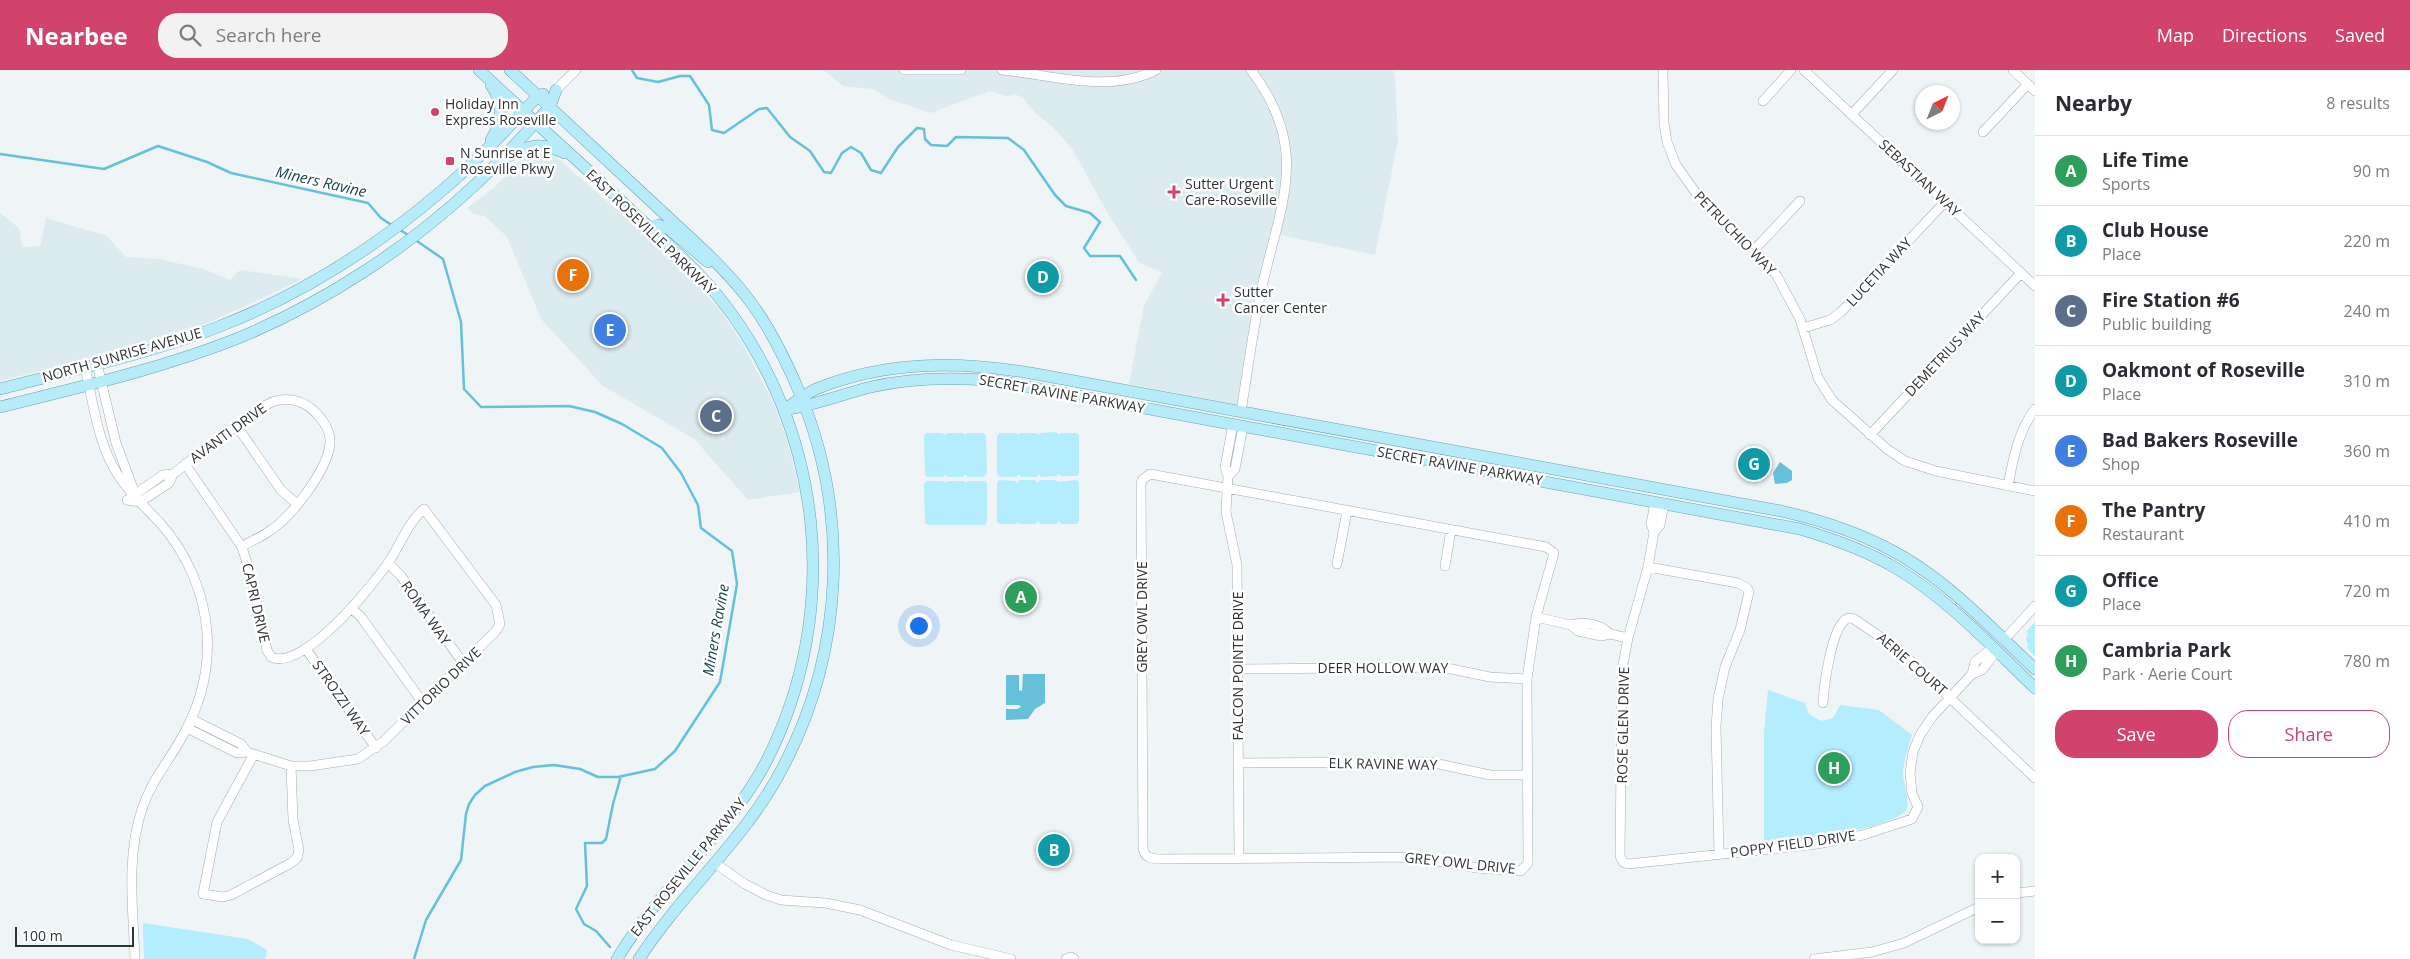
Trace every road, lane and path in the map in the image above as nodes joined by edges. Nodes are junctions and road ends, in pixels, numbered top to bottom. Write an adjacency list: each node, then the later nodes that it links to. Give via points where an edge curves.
1 (479, 70): 20 (main road, EAST ROSEVILLE PARKWAY); 24 (main road, via 497,95 501,111 495,134)
2 (510, 70): 17 (main road, EAST ROSEVILLE PARKWAY)
3 (576, 70): 15 (street)
4 (904, 70): 5 (street)
5 (961, 70)
6 (1002, 70): 7 (street, via 1100,82 1135,78)
7 (1156, 70)
8 (1251, 70): 44 (street, via 1277,115 1288,167 1284,198 1261,290)
9 (1663, 70): 30 (street, PETRUCHIO WAY, via 1664,123 1676,165 1696,193)
10 (1791, 70): 18 (street)
11 (1804, 70): 21 (street, SEBASTIAN WAY)
12 (1893, 70): 21 (street)
13 (2013, 70): 14 (street)
14 (2028, 84): 16 (street); 23 (street)
15 (556, 90): 17 (main road, NORTH SUNRISE AVENUE); 19 (main road, NORTH SUNRISE AVENUE)
16 (2035, 91)
17 (538, 96): 19 (main road, EAST ROSEVILLE PARKWAY); 20 (main road, NORTH SUNRISE AVENUE)
18 (1763, 101)
19 (550, 107): 22 (main road, NORTH SUNRISE AVENUE); 32 (main road, EAST ROSEVILLE PARKWAY, via 695,241)
20 (524, 111): 22 (main road, EAST ROSEVILLE PARKWAY); 24 (main road, NORTH SUNRISE AVENUE)
21 (1852, 114): 28 (street, SEBASTIAN WAY)
22 (536, 122): 25 (main road, EAST ROSEVILLE PARKWAY); 26 (main road, NORTH SUNRISE AVENUE)
23 (1983, 132)
24 (480, 155): 35 (main road, NORTH SUNRISE AVENUE, via 420,208 349,259 298,289 231,322 162,347)
25 (579, 162): 26 (main road, via 550,146 534,145 517,151); 29 (main road, EAST ROSEVILLE PARKWAY)
26 (490, 170): 37 (main road, NORTH SUNRISE AVENUE, via 436,219 364,271 308,305 238,338 185,358)
27 (1800, 201): 30 (street)
28 (1945, 202): 31 (street, SEBASTIAN WAY); 34 (street, LUCETIA WAY, via 1841,312 1830,320)
29 (651, 228): 32 (main road, via 659,225 669,229); 43 (main road, EAST ROSEVILLE PARKWAY, via 705,281 729,310 761,360)
30 (1754, 250): 34 (street, PETRUCHIO WAY, via 1783,285)
31 (2021, 273): 33 (street, SEBASTIAN WAY); 47 (street, DEMETRIUS WAY)
32 (733, 281): 40 (main road, EAST ROSEVILLE PARKWAY, via 771,334)
33 (2035, 286)
34 (1803, 328): 47 (street, PETRUCHIO WAY, via 1812,364 1822,386 1832,400)
35 (97, 364): 36 (main road, NORTH SUNRISE AVENUE); 37 (street)
36 (85, 367): 38 (street); 39 (main road, NORTH SUNRISE AVENUE)
37 (102, 382): 38 (main road, NORTH SUNRISE AVENUE); 59 (street, via 116,443)
38 (89, 385): 41 (main road, NORTH SUNRISE AVENUE); 59 (street, via 108,454 118,476)
39 (0, 389)
40 (804, 402): 43 (main road, SECRET RAVINE PARKWAY); 44 (main road, SECRET RAVINE PARKWAY, via 815,389 882,371 952,364 1014,370); 46 (main road, SECRET RAVINE PARKWAY, via 898,382 952,378 1016,384); 99 (main road, EAST ROSEVILLE PARKWAY, via 824,466 832,519 833,582 826,645 812,700 784,766 756,813)
41 (0, 407)
42 (2035, 409): 54 (street, via 2018,441)
43 (784, 410): 95 (main road, EAST ROSEVILLE PARKWAY, via 801,462 811,519 814,571 811,618 801,673 777,739 756,779)
44 (1241, 411): 46 (main road); 57 (main road, SECRET RAVINE PARKWAY)
45 (236, 425): 50 (street, AVANTI DRIVE); 62 (street, via 281,490); 62 (street, AVANTI DRIVE, via 272,401 286,398 301,401 314,410 326,425 330,442 325,460)
46 (1238, 425): 48 (street, FALCON POINTE DRIVE); 49 (street, FALCON POINTE DRIVE); 61 (main road, SECRET RAVINE PARKWAY)
47 (1870, 435): 54 (street, PETRUCHIO WAY, via 1896,456 1915,466)
48 (1228, 448): 49 (street); 52 (street, FALCON POINTE DRIVE, via 1225,467)
49 (1238, 450): 52 (street, FALCON POINTE DRIVE, via 1235,469)
50 (185, 464): 51 (street, AVANTI DRIVE); 66 (street, CAPRI DRIVE)
51 (173, 474): 53 (street, AVANTI DRIVE); 55 (street, AVANTI DRIVE, via 169,483)
52 (1228, 476): 56 (street, FALCON POINTE DRIVE)
53 (156, 479): 55 (street); 59 (street, AVANTI DRIVE)
54 (2008, 486): 58 (street, PETRUCHIO WAY)
55 (162, 487): 60 (street, AVANTI DRIVE)
56 (1226, 489): 64 (street, GREY OWL DRIVE); 79 (street, FALCON POINTE DRIVE, via 1227,522 1237,565); 97 (street, GREY OWL DRIVE, via 1150,474 1142,480 1144,852 1155,859)
57 (1662, 489): 61 (main road); 75 (main road, SECRET RAVINE PARKWAY, via 1802,516 1865,538 1925,571)
58 (2035, 491)
59 (135, 494): 60 (street, via 127,500)
60 (140, 502): 86 (street, via 161,524 182,554 202,602 207,642 205,671 198,704)
61 (1660, 503): 70 (street, ROSE GLEN DRIVE, via 1660,526 1654,532); 77 (main road, SECRET RAVINE PARKWAY, via 1800,529 1851,546 1918,583)
62 (297, 504): 66 (street, AVANTI DRIVE, via 269,532)
63 (424, 509): 67 (street, CAPRI DRIVE); 78 (street, VITTORIO DRIVE, via 496,605 499,614 500,624 496,631)
64 (1347, 511): 65 (street, GREY OWL DRIVE); 68 (street)
65 (1451, 530): 69 (street); 73 (street, GREY OWL DRIVE, via 1546,547 1554,553)
66 (242, 547): 76 (street, CAPRI DRIVE, via 271,657 281,659)
67 (388, 563): 72 (street, CAPRI DRIVE); 78 (street, ROMA WAY, via 401,576)
68 (1337, 564)
69 (1445, 566)
70 (1648, 567): 74 (street, ROSE GLEN DRIVE); 96 (street, via 1738,583 1749,592 1718,699)
71 (2035, 606): 75 (street)
72 (352, 608): 76 (street, CAPRI DRIVE); 84 (street)
73 (1536, 616): 74 (street, via 1571,625 1580,622 1592,629 1603,628 1610,634); 81 (street, GREY OWL DRIVE)
74 (1628, 638): 98 (street, ROSE GLEN DRIVE, via 1622,670 1621,706 1620,856)
75 (2004, 640): 77 (main road); 80 (main road, SECRET RAVINE PARKWAY)
76 (306, 649): 88 (street, STROZZI WAY)
77 (1994, 650): 82 (main road, SECRET RAVINE PARKWAY); 83 (street, POPPY FIELD DRIVE, via 1975,662 1972,674)
78 (463, 664): 84 (street, VITTORIO DRIVE)
79 (1238, 669): 81 (street, DEER HOLLOW WAY, via 1442,667 1490,678); 91 (street, FALCON POINTE DRIVE)
80 (2035, 669)
81 (1526, 680): 93 (street, GREY OWL DRIVE)
82 (2035, 688)
83 (1950, 697): 85 (street, AERIE COURT, via 1891,643 1848,618 1842,621 1828,662); 94 (street); 96 (street, POPPY FIELD DRIVE, via 1924,726 1913,752 1910,784 1918,807 1912,819 1830,842)
84 (423, 703): 88 (street, VITTORIO DRIVE)
85 (1823, 703)
86 (189, 724): 87 (street, VITTORIO DRIVE); 89 (street, VITTORIO DRIVE); 103 (street, via 152,784 136,828 132,865)
87 (234, 740): 89 (street); 90 (street, VITTORIO DRIVE)
88 (376, 748): 92 (street, VITTORIO DRIVE, via 358,760)
89 (230, 749): 90 (street, VITTORIO DRIVE, via 237,753)
90 (250, 753): 92 (street, VITTORIO DRIVE); 92 (street, via 217,822 203,894 231,896 297,858 299,850 293,820)
91 (1238, 763): 93 (street, ELK RAVINE WAY, via 1430,762 1490,775); 97 (street, FALCON POINTE DRIVE)
92 (291, 766)
93 (1527, 775): 97 (street, GREY OWL DRIVE, via 1528,863 1521,870 1477,868 1414,857)
94 (2035, 778)
95 (724, 826): 99 (main road, via 715,853); 104 (main road, EAST ROSEVILLE PARKWAY, via 645,919)
96 (1719, 854): 98 (street, POPPY FIELD DRIVE)
97 (1239, 858)
98 (1623, 862)
99 (716, 864): 105 (main road, EAST ROSEVILLE PARKWAY, via 660,928); 106 (street, via 745,884 781,900 825,903 860,910 951,945)
100 (2035, 891): 101 (street)
101 (2020, 893)
102 (1975, 909): 107 (street, via 1904,943 1872,952)
103 (135, 959)
104 (617, 959)
105 (639, 959)
106 (1011, 959)
107 (1814, 959)

